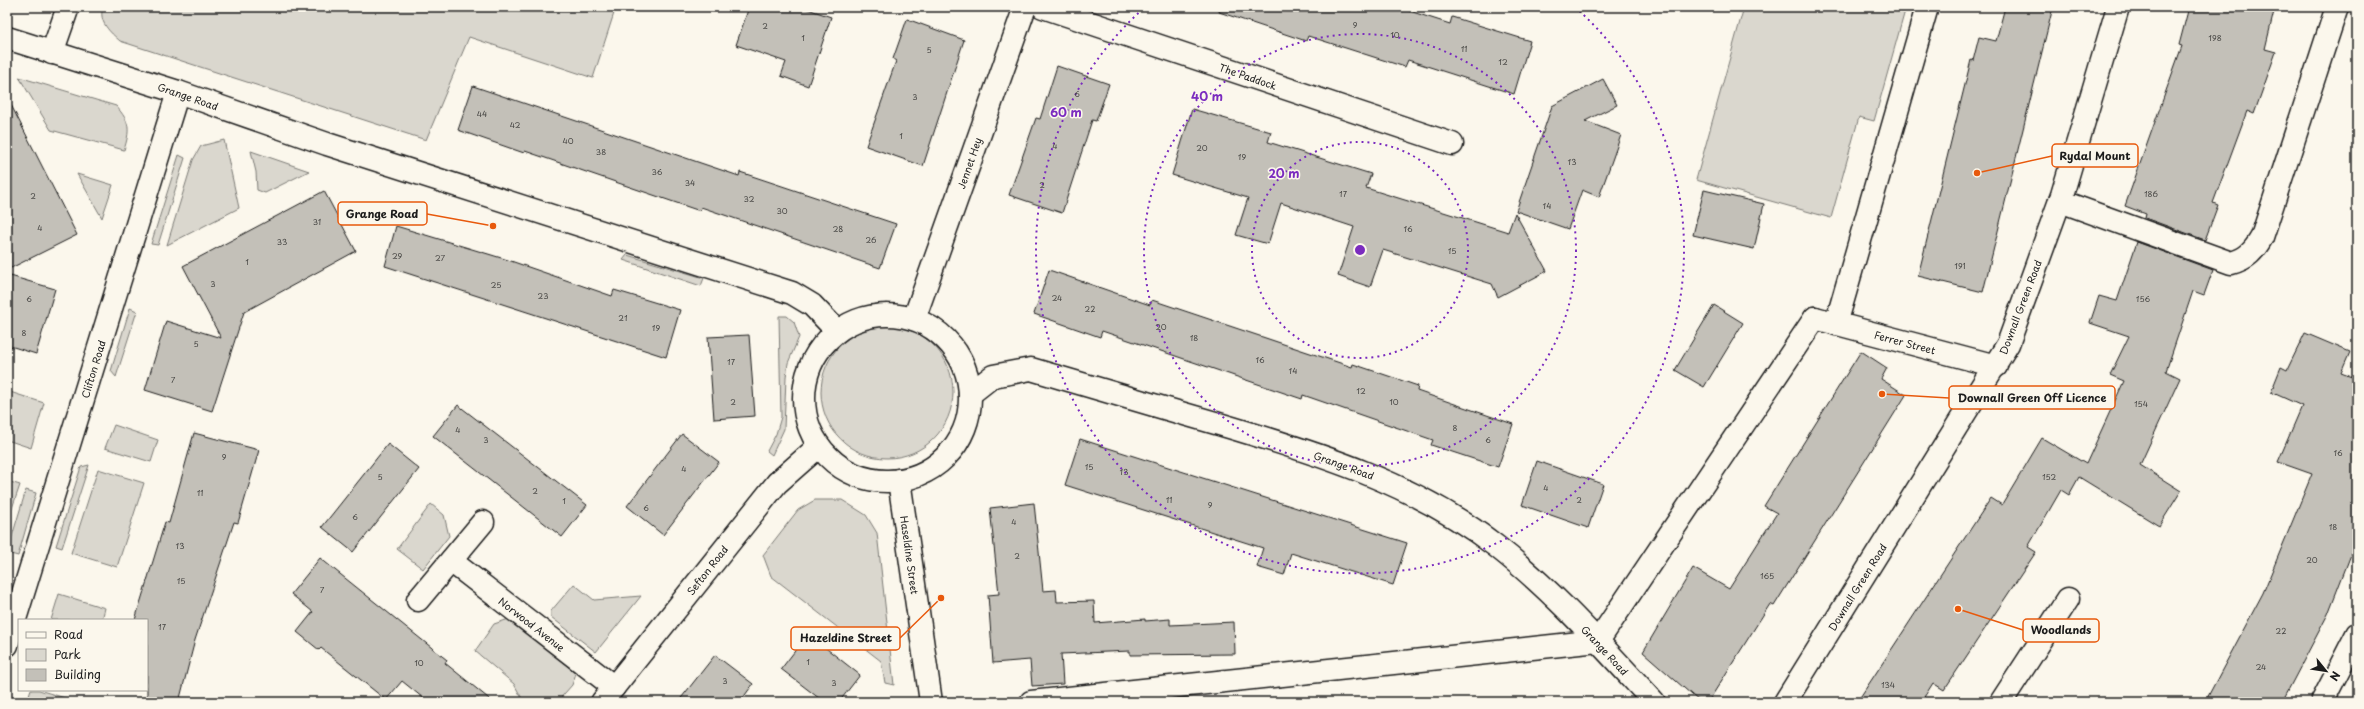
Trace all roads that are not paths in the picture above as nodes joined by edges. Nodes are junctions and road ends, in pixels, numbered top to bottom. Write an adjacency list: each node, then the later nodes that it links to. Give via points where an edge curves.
1 (68, 7): 8 (street)
2 (1025, 7): 12 (street, Jennet Hey)
3 (1043, 7): 10 (street, The Paddock)
4 (1927, 7): 13 (street)
5 (2118, 7): 11 (street, Downall Green Road)
6 (2337, 7): 11 (street, via 2262,237 2254,250 2243,260 2231,262)
7 (7, 38): 8 (street, Grange Road)
8 (52, 53): 9 (street, Grange Road)
9 (178, 92): 14 (street, Grange Road, via 327,144 792,293 812,305); 25 (street, Clifton Road)
10 (1452, 144)
11 (2060, 201): 15 (street, Downall Green Road, via 2008,344)
12 (914, 319): 14 (street, via 888,314 861,318); 16 (street, via 932,327 948,340 967,374)
13 (1836, 324): 15 (street, Ferrer Street); 24 (street, Ferrer Street, via 1815,318)
14 (837, 331): 17 (street, via 820,349 808,372 805,391 807,422)
15 (1996, 366): 30 (street, Downall Green Road)
16 (970, 394): 18 (street, via 968,418 958,441 943,459 922,473); 24 (street, Grange Road, via 993,376 1030,369 1279,442 1357,468 1409,491 1495,546 1535,578)
17 (819, 446): 18 (street, via 834,462 854,474 876,480); 26 (street, Sefton Road, via 777,482)
18 (900, 480): 27 (street, Haseldine Street)
19 (483, 522): 20 (street)
20 (451, 561): 22 (street); 26 (street, Norwood Avenue)
21 (2068, 599): 31 (street)
22 (418, 600)
23 (2357, 634): 32 (street)
24 (1598, 641): 28 (street); 29 (street, Grange Road)
25 (7, 645)
26 (608, 694)
27 (931, 702)
28 (1031, 702)
29 (1654, 702)
30 (1785, 702)
31 (2001, 702)
32 (2322, 702)

